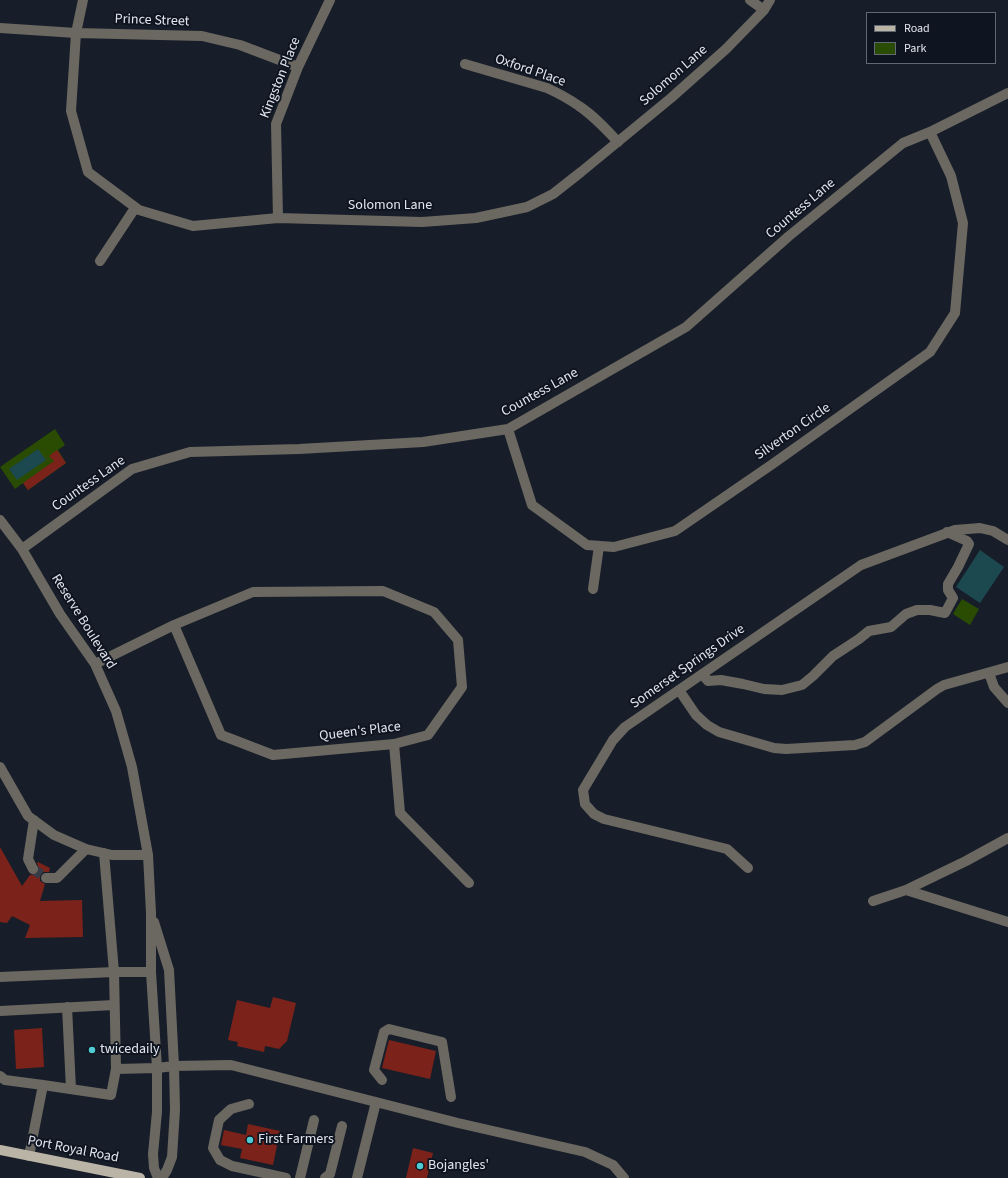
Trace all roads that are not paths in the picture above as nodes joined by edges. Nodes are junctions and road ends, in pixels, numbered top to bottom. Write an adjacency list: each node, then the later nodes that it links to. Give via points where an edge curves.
1 (83, 0): 7 (street, Solomon Lane)
2 (330, 0): 9 (street, Kingston Place)
3 (750, 0): 5 (street)
4 (770, 0): 5 (street, Solomon Lane)
5 (764, 10): 12 (street, Solomon Lane, via 726,49)
6 (0, 28): 7 (street, Prince Street)
7 (76, 32): 9 (street, Prince Street, via 202,36 240,45); 13 (street, Solomon Lane, via 71,111 88,172)
8 (465, 64): 12 (street, Oxford Place, via 559,94 595,118)
9 (298, 67): 14 (street, Kingston Place, via 276,124)
10 (1008, 93): 11 (street, Countess Lane)
11 (930, 132): 16 (street, Countess Lane, via 903,143 789,236 686,327); 20 (street, Silverton Circle, via 951,176 963,223 954,313 930,352 675,531 614,547)
12 (618, 142): 14 (street, Solomon Lane, via 553,194 526,207 476,218 422,222)
13 (135, 208): 14 (street, Solomon Lane, via 193,226); 15 (street)
14 (278, 218)
15 (100, 261)
16 (508, 429): 20 (street, Silverton Circle, via 532,505 587,545); 21 (street, Countess Lane, via 423,442 190,452 132,469)
17 (0, 520): 21 (street, Reserve Boulevard)
18 (948, 532): 19 (street, Somerset Springs Drive, via 980,528 993,531); 27 (street, Somerset Springs Drive, via 861,565); 27 (street, via 969,544 948,584 948,590 953,598 945,613 917,610 906,614 891,627 869,631 833,656 802,685 782,690 764,689 721,680 708,681)
19 (1008, 540)
20 (599, 546): 22 (street)
21 (22, 549): 24 (street, Reserve Boulevard, via 60,614)
22 (593, 589)
23 (174, 625): 24 (street, Queen's Place); 30 (street, Queen's Place, via 221,735 274,755); 30 (street, Queen's Place, via 253,592 383,590 434,612 458,640 462,687 428,735)
24 (95, 664): 36 (street, Reserve Boulevard, via 116,711 132,767)
25 (1008, 667): 26 (street)
26 (989, 673): 28 (street, via 944,685 865,742 855,745 786,749 719,732 696,715); 29 (street, via 994,687)
27 (702, 674): 28 (street, Somerset Springs Drive)
28 (679, 690): 37 (street, Somerset Springs Drive, via 625,727 613,740 583,790 585,804 594,814 604,819 727,849)
29 (1008, 703)
30 (394, 744): 40 (street, via 400,813)
31 (0, 767): 32 (street, via 28,816)
32 (34, 820): 34 (street, via 54,835); 38 (street, via 28,859)
33 (1008, 838): 41 (street)
34 (86, 849): 35 (street); 39 (street, via 57,878)
35 (104, 853): 36 (street); 45 (street)
36 (148, 855): 43 (street, Reserve Boulevard)
37 (748, 868)
38 (33, 869)
39 (46, 878)
40 (468, 883)
41 (906, 890): 42 (street); 44 (street)
42 (873, 901)
43 (151, 913): 46 (street, Reserve Boulevard); 51 (street, Reserve Boulevard, via 169,970)
44 (1008, 922)
45 (114, 972): 46 (street); 47 (street); 48 (street)
46 (151, 972): 52 (street, Reserve Boulevard)
47 (0, 977)
48 (114, 1005): 49 (street); 53 (street)
49 (67, 1007): 50 (street); 57 (street)
50 (0, 1011)
51 (174, 1066): 52 (street); 59 (street, via 231,1066); 67 (street, Reserve Boulevard, via 172,1157)
52 (157, 1068): 53 (street); 66 (street, Reserve Boulevard, via 157,1112 153,1154)
53 (116, 1070): 57 (street, via 111,1095)
54 (0, 1076): 56 (street, via 5,1080)
55 (382, 1080): 58 (street, via 374,1070 384,1032 389,1029 442,1042)
56 (43, 1085): 57 (street); 64 (street)
57 (71, 1090)
58 (451, 1097)
59 (376, 1102): 71 (street); 72 (street, via 585,1152 613,1165)
60 (249, 1104): 68 (street, via 231,1109 219,1120 213,1148 220,1160 232,1166)
61 (314, 1120): 69 (street)
62 (342, 1126): 70 (street, via 330,1174)
63 (0, 1150): 64 (main road, Port Royal Road)
64 (29, 1156): 65 (main road, Port Royal Road)
65 (140, 1178)
66 (158, 1178)
67 (162, 1178)
68 (286, 1178)
69 (300, 1178)
70 (325, 1178)
71 (357, 1178)
72 (624, 1178)

